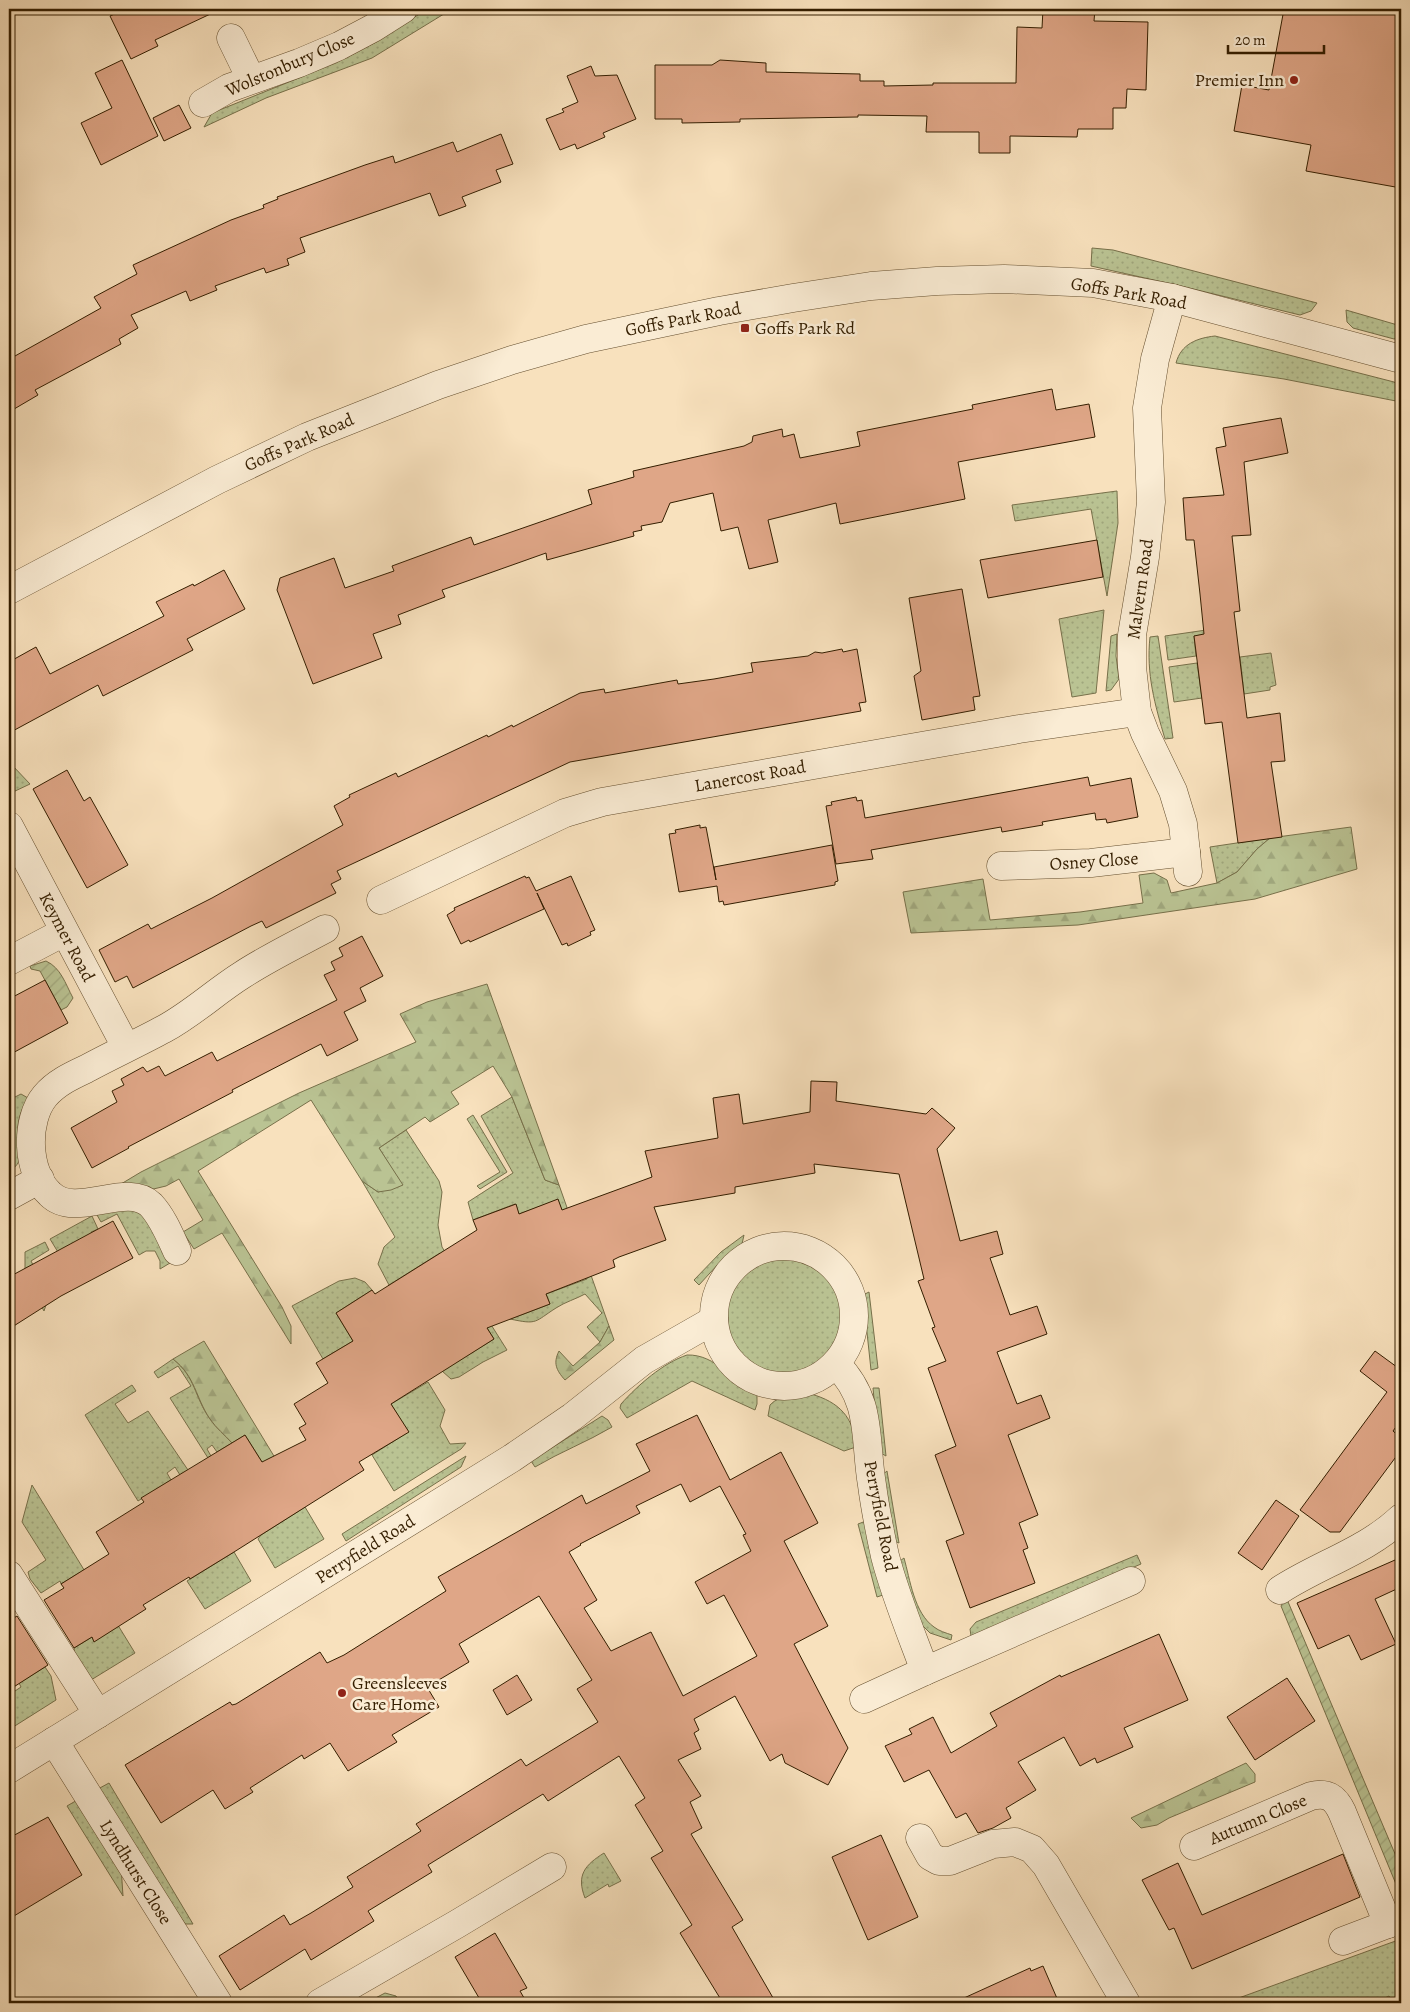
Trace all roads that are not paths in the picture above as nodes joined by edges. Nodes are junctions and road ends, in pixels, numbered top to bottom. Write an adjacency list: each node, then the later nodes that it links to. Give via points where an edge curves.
1 (403, 9): 3 (street, Wolstonbury Close, via 340,46)
2 (231, 38): 3 (street)
3 (251, 79): 4 (street, Wolstonbury Close)
4 (203, 103)
5 (1172, 298): 6 (street, Goffs Park Road); 7 (street, Goffs Park Road, via 1093,282 937,281 870,286 793,298 586,339 512,360 369,410 182,498); 8 (street, Malvern Road, via 1147,408 1151,502 1132,635)
6 (1401, 359)
7 (9, 590)
8 (1138, 712): 10 (street, Malvern Road, via 1174,791 1183,824); 12 (street, Lanercost Road, via 1019,729 602,802 560,815)
9 (9, 826): 14 (street, Keymer Road)
10 (1187, 862): 11 (street, Osney Close)
11 (1002, 866)
12 (382, 900)
13 (325, 929): 16 (street, via 242,975 165,1029)
14 (64, 932): 15 (street); 16 (street, Keymer Road)
15 (9, 960)
16 (126, 1047): 17 (street, via 56,1086 44,1097 35,1112 31,1129 33,1164)
17 (40, 1179): 18 (street); 19 (street, via 49,1194 63,1203 117,1197 149,1204 160,1216)
18 (9, 1196)
19 (177, 1251)
20 (714, 1320): 21 (street, via 719,1342 731,1362 748,1377 770,1385 792,1386 815,1380); 21 (street, via 716,1298 726,1276 742,1260 770,1248 785,1246 808,1250 828,1261 844,1279 853,1301 854,1324 848,1346); 28 (street, Perryfield Road, via 644,1360 572,1417 512,1458)
21 (836, 1364): 26 (street, Perryfield Road, via 849,1377 859,1395 867,1432 871,1484 886,1556 901,1608)
22 (1401, 1518): 25 (street, via 1357,1550)
23 (9, 1574): 28 (street)
24 (1131, 1580): 26 (street)
25 (1280, 1590)
26 (925, 1670): 27 (street)
27 (864, 1700)
28 (98, 1714): 29 (street, Perryfield Road)
29 (54, 1741): 30 (street, Perryfield Road); 36 (street, Lyndhurst Close)
30 (9, 1769)
31 (920, 1838): 38 (street, via 930,1856 939,1861 950,1861 993,1844 1014,1842 1032,1848 1046,1866)
32 (1194, 1846): 34 (street, Autumn Close, via 1311,1796 1329,1795 1337,1802)
33 (552, 1867): 37 (street)
34 (1394, 1922): 35 (street)
35 (1343, 1941)
36 (218, 2003)
37 (320, 2003)
38 (1126, 2003)

